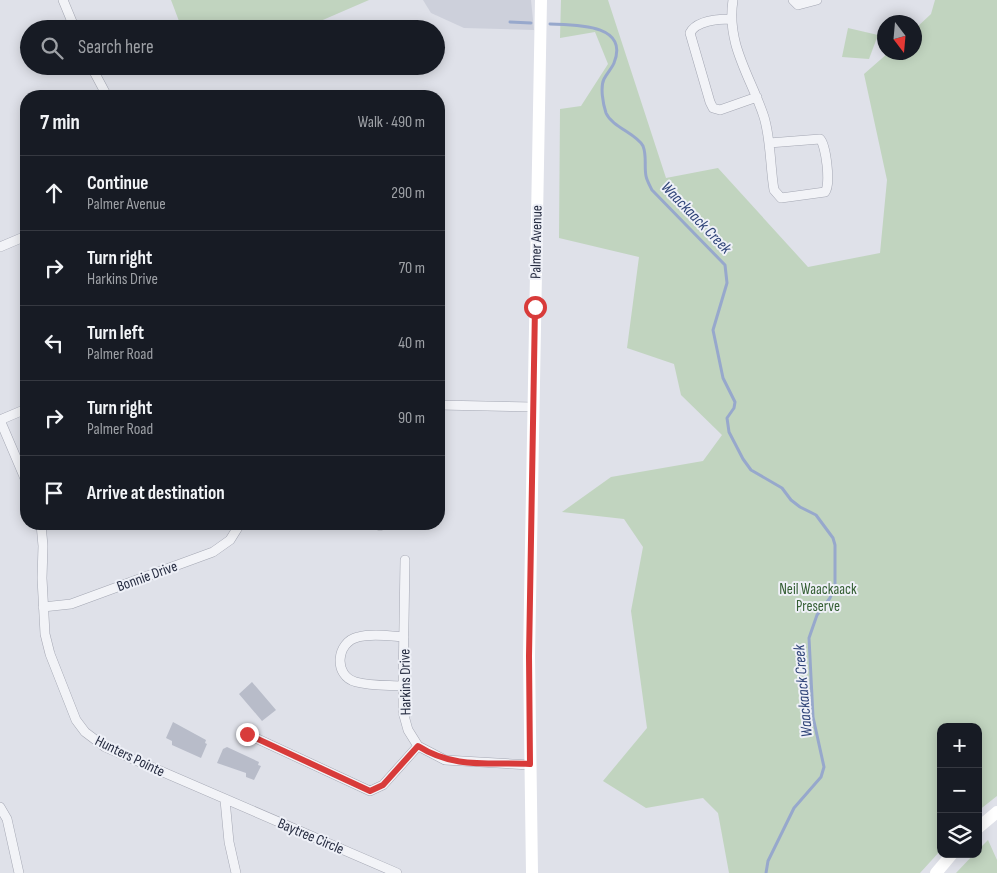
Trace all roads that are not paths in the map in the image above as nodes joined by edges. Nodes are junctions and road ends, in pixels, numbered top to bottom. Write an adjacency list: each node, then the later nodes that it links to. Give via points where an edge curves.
1 (63, 0): 7 (street)
2 (541, 0): 15 (street, Palmer Avenue)
3 (733, 0): 6 (street)
4 (793, 0): 5 (street, via 798,5)
5 (818, 0)
6 (731, 19): 10 (street, via 740,63); 10 (street, via 696,26 690,33 710,102 713,108 720,110)
7 (71, 20)
8 (96, 75): 9 (street)
9 (104, 90)
10 (757, 98): 11 (street)
11 (769, 143): 11 (street, via 813,138 823,141 828,189 822,194 786,198 776,195)
12 (20, 239): 13 (street)
13 (0, 247)
14 (445, 405): 15 (street)
15 (534, 407): 27 (street, Palmer Avenue)
16 (20, 412): 17 (street)
17 (0, 420): 18 (street)
18 (20, 467)
19 (42, 530): 22 (street, Hunters Pointe)
20 (236, 530): 22 (street, Bonnie Drive, via 230,540 213,552 71,604)
21 (405, 560): 23 (street, Harkins Drive)
22 (43, 607): 28 (street, Hunters Pointe, via 50,654 73,714 85,732 105,747)
23 (404, 637): 24 (street, Harkins Drive); 24 (street, via 357,637 344,645 340,659 345,674 357,682)
24 (403, 686): 26 (street, Harkins Drive, via 405,722)
25 (247, 734): 26 (street, via 370,791 383,785)
26 (418, 746): 27 (street, via 434,756 454,762)
27 (530, 764): 36 (street, Palmer Avenue)
28 (225, 800): 34 (street); 35 (street, Baytree Circle)
29 (0, 807): 33 (street, via 7,819)
30 (997, 812): 31 (street)
31 (982, 825)
32 (949, 858): 37 (street)
33 (19, 873)
34 (236, 873)
35 (397, 873)
36 (532, 873)
37 (936, 873)

